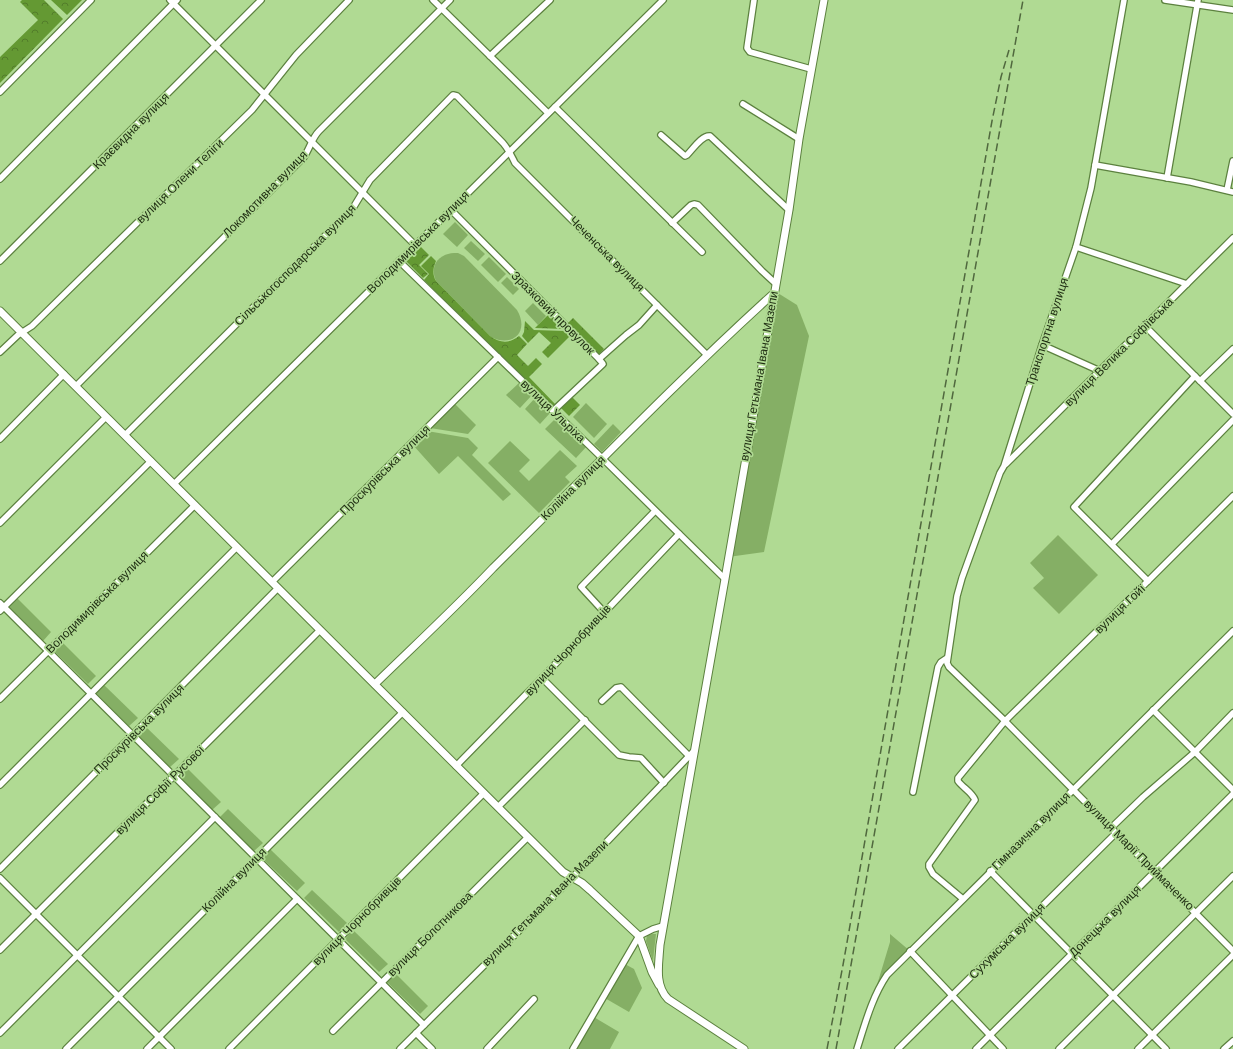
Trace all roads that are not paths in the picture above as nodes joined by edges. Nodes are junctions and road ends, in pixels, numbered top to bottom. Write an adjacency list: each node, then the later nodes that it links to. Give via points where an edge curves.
1 (91, 0): 19 (street)
2 (261, 0): 16 (street, Краєвидна вулиця)
3 (349, 0): 20 (street, вулиця Олени Теліги, via 296,55)
4 (433, 0): 14 (street)
5 (450, 0): 14 (street, Локомотивна вулиця)
6 (550, 0): 17 (street)
7 (663, 0): 22 (street, Володимирівська вулиця)
8 (754, 0): 18 (street, via 747,48 750,52)
9 (824, 0): 18 (street, вулиця Гетьмана Івана Мазепи)
10 (1124, 0): 29 (street, Транспортна вулиця)
11 (1165, 0): 13 (street)
12 (174, 1): 16 (street); 31 (street)
13 (1198, 2): 15 (street); 30 (street)
14 (441, 9): 17 (street); 26 (street, Локомотивна вулиця, via 319,130)
15 (1233, 10)
16 (216, 46): 20 (street); 41 (street, Краєвидна вулиця)
17 (490, 56): 23 (street)
18 (811, 69): 25 (street, вулиця Гетьмана Івана Мазепи)
19 (0, 92)
20 (265, 95): 26 (street); 49 (street, вулиця Олени Теліги)
21 (743, 104): 25 (street)
22 (555, 107): 23 (street, Володимирівська вулиця); 36 (street)
23 (548, 113): 27 (street, Володимирівська вулиця)
24 (662, 134): 35 (street, via 685,156 704,138 710,136)
25 (799, 138): 35 (street, вулиця Гетьмана Івана Мазепи)
26 (312, 142): 33 (street); 60 (street, Локомотивна вулиця, via 304,157)
27 (510, 151): 33 (street, Сільськогосподарська вулиця, via 454,95 370,180); 34 (street, Володимирівська вулиця); 46 (street, Чеченська вулиця, via 515,163)
28 (1233, 161): 32 (street)
29 (1095, 165): 30 (street); 39 (street, Транспортна вулиця)
30 (1166, 178): 32 (street)
31 (0, 179)
32 (1230, 191)
33 (363, 193): 38 (street); 65 (street, Сільськогосподарська вулиця, via 353,208)
34 (451, 210): 38 (street, Володимирівська вулиця); 55 (street, Зразковий провулок)
35 (788, 210): 43 (street, вулиця Гетьмана Івана Мазепи)
36 (672, 223): 40 (street); 43 (street, via 691,205 698,206)
37 (1233, 238): 44 (street, вулиця Велика Софіївська)
38 (415, 245): 42 (street, Володимирівська вулиця)
39 (1076, 247): 44 (street); 50 (street, Транспортна вулиця)
40 (702, 252)
41 (0, 261)
42 (399, 261): 54 (street, вулиця Ульріха); 70 (street, Володимирівська вулиця)
43 (776, 283): 45 (street, вулиця Гетьмана Івана Мазепи)
44 (1187, 284): 48 (street, вулиця Велика Софіївська)
45 (773, 294): 53 (street, Колійна вулиця); 78 (street, вулиця Гетьмана Івана Мазепи)
46 (657, 305): 53 (street, Чеченська вулиця); 55 (street, Зразковий провулок, via 642,322)
47 (0, 311): 49 (street)
48 (1145, 326): 56 (street, вулиця Велика Софіївська); 58 (street)
49 (22, 333): 52 (street, вулиця Олени Теліги); 57 (street)
50 (1042, 344): 56 (street); 69 (street, Транспортна вулиця)
51 (1233, 348): 59 (street)
52 (0, 352)
53 (707, 355): 67 (street, Колійна вулиця)
54 (498, 357): 61 (street, вулиця Ульріха); 80 (street, Проскурівська вулиця)
55 (599, 359): 61 (street, via 603,364)
56 (1100, 371): 69 (street, вулиця Велика Софіївська)
57 (64, 374): 60 (street); 66 (street)
58 (1195, 376): 59 (street); 76 (street, via 1074,507)
59 (1200, 381): 62 (street)
60 (76, 386): 63 (street)
61 (553, 411): 67 (street, вулиця Ульріха)
62 (1233, 414)
63 (106, 417): 65 (street); 74 (street)
64 (1233, 420): 76 (street)
65 (125, 435): 68 (street)
66 (0, 439)
67 (602, 458): 73 (street, вулиця Ульріха); 89 (street, Колійна вулиця)
68 (151, 461): 70 (street); 82 (street)
69 (1004, 466): 87 (street, Транспортна вулиця, via 962,578)
70 (174, 484): 72 (street)
71 (1233, 496): 79 (street, вулиця Гойї)
72 (195, 505): 77 (street); 86 (street, Володимирівська вулиця)
73 (655, 511): 75 (street, вулиця Ульріха); 83 (street, via 580,587)
74 (0, 523)
75 (679, 534): 78 (street, вулиця Ульріха); 83 (street, вулиця Чорнобривців)
76 (1112, 544): 79 (street)
77 (237, 547): 80 (street); 90 (street)
78 (725, 578): 100 (street, вулиця Гетьмана Івана Мазепи)
79 (1148, 581): 97 (street, вулиця Гойї)
80 (272, 582): 81 (street)
81 (278, 588): 84 (street); 98 (street, Проскурівська вулиця)
82 (1, 607): 86 (street)
83 (604, 612): 88 (street, вулиця Чорнобривців)
84 (320, 630): 89 (street); 102 (street, вулиця Софії Русової)
85 (1233, 631): 93 (street, Гімназична вулиця)
86 (48, 651): 90 (street); 91 (street, Володимирівська вулиця)
87 (947, 658): 97 (street, via 949,667); 107 (street, Транспортна вулиця, via 938,667)
88 (542, 678): 96 (street); 101 (street, вулиця Чорнобривців)
89 (375, 684): 94 (street)
90 (91, 694): 98 (street); 104 (street)
91 (0, 700)
92 (602, 701): 100 (street, via 616,688 621,687)
93 (1153, 710): 99 (street); 105 (street, Гімназична вулиця)
94 (403, 712): 101 (street); 115 (street, Колійна вулиця)
95 (1233, 713): 99 (street)
96 (585, 720): 103 (street, via 619,755 641,758); 110 (street)
97 (1005, 721): 105 (street, вулиця Марії Приймаченко); 123 (street, via 958,778 975,800 929,867 933,874)
98 (132, 735): 102 (street); 116 (street, Проскурівська вулиця)
99 (1195, 752): 106 (street); 112 (street)
100 (691, 755): 103 (street, вулиця Гетьмана Івана Мазепи); 127 (street, вулиця Гетьмана Івана Мазепи)
101 (456, 766): 108 (street)
102 (173, 776): 111 (street); 124 (street, вулиця Софії Русової)
103 (664, 783): 121 (street, вулиця Гетьмана Івана Мазепи)
104 (0, 785)
105 (1073, 790): 112 (street, вулиця Марії Приймаченко); 117 (street, Гімназична вулиця)
106 (1233, 790)
107 (913, 792)
108 (484, 794): 110 (street); 129 (street, вулиця Чорнобривців)
109 (1233, 794): 118 (street, Донецька вулиця)
110 (498, 807): 114 (street)
111 (215, 818): 115 (street); 134 (street)
112 (1111, 828): 113 (street, вулиця Марії Приймаченко)
113 (1116, 833): 118 (street, вулиця Марії Приймаченко); 126 (street, Сухумська вулиця)
114 (528, 837): 121 (street); 136 (street, вулиця Болотникова)
115 (256, 858): 122 (street); 139 (street, Колійна вулиця)
116 (0, 868)
117 (990, 872): 123 (street, Гімназична вулиця); 126 (street)
118 (1154, 872): 125 (street, вулиця Марії Приймаченко); 133 (street, Донецька вулиця)
119 (1233, 876): 125 (street)
120 (0, 878): 124 (street)
121 (572, 878): 128 (street, via 582,883); 142 (street, вулиця Гетьмана Івана Мазепи)
122 (297, 899): 129 (street); 147 (street)
123 (962, 899): 131 (street, Гімназична вулиця)
124 (36, 913): 130 (street, вулиця Софії Русової); 134 (street)
125 (1196, 913): 132 (street, вулиця Марії Приймаченко); 140 (street)
126 (1033, 915): 133 (street); 138 (street, Сухумська вулиця)
127 (664, 926): 128 (street); 137 (street, вулиця Гетьмана Івана Мазепи, via 658,970)
128 (639, 936): 137 (street); 157 (street)
129 (338, 940): 136 (street); 153 (street, вулиця Чорнобривців)
130 (0, 950)
131 (910, 951): 138 (street); 159 (street, Гімназична вулиця, via 880,985)
132 (1233, 951)
133 (1072, 954): 140 (street); 148 (street, Донецька вулиця)
134 (76, 955): 139 (street); 144 (street)
135 (1233, 955): 146 (street)
136 (381, 983): 142 (street); 143 (street, вулиця Болотникова)
137 (660, 987): 158 (street, via 668,999)
138 (952, 995): 148 (street); 160 (street, Сухумська вулиця)
139 (119, 996): 147 (street); 150 (street, Колійна вулиця)
140 (1113, 996): 146 (street); 163 (street)
141 (534, 999): 156 (street)
142 (424, 1025): 145 (street, вулиця Гетьмана Івана Мазепи)
143 (333, 1031)
144 (0, 1032)
145 (416, 1033): 154 (street, вулиця Гетьмана Івана Мазепи); 155 (street)
146 (1152, 1035): 164 (street); 165 (street)
147 (158, 1036): 151 (street); 152 (street)
148 (990, 1036): 161 (street, Донецька вулиця); 162 (street)
149 (1233, 1040): 166 (street)
150 (66, 1049)
151 (147, 1049)
152 (171, 1049)
153 (229, 1049)
154 (400, 1049)
155 (432, 1049)
156 (487, 1049)
157 (573, 1049)
158 (744, 1049)
159 (857, 1049)
160 (898, 1049)
161 (976, 1049)
162 (1003, 1049)
163 (1060, 1049)
164 (1138, 1049)
165 (1166, 1049)
166 (1224, 1049)

